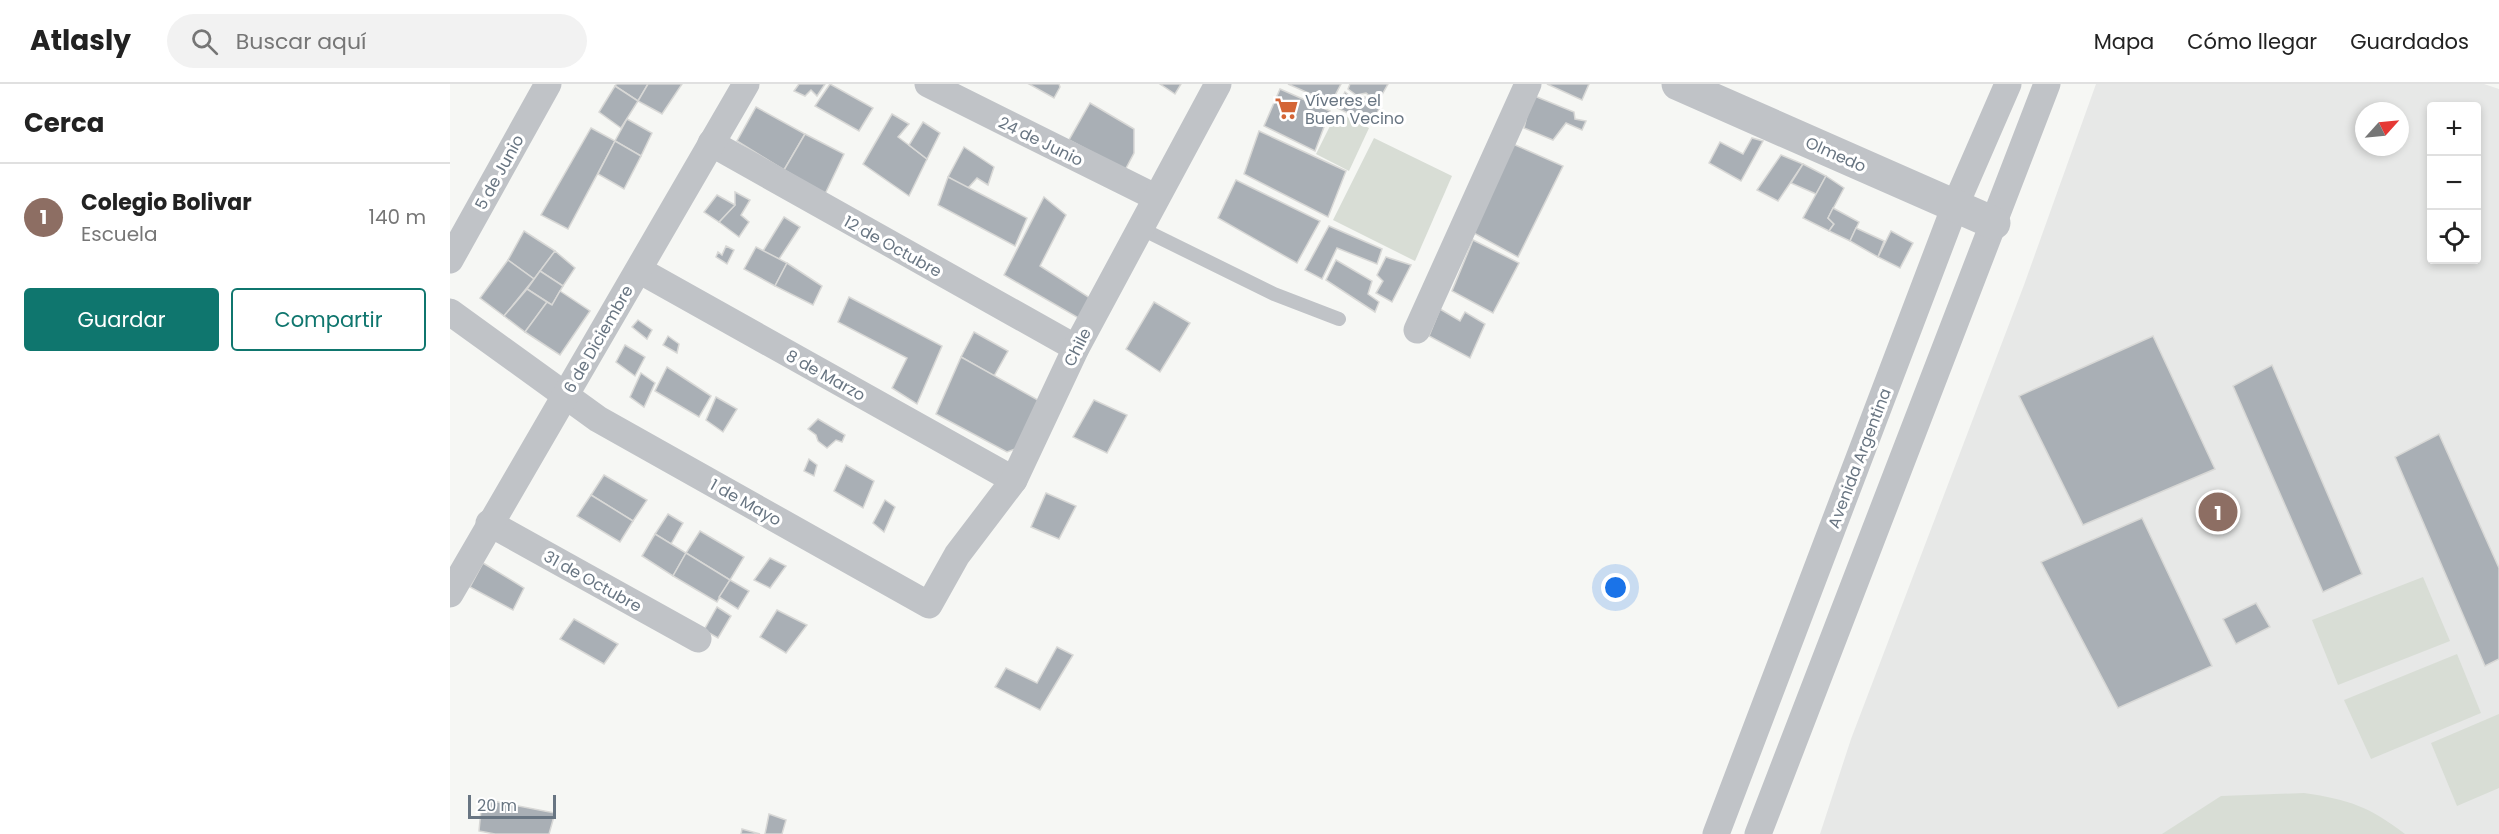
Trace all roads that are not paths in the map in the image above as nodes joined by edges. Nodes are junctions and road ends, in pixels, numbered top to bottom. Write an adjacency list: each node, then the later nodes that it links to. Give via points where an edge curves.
1 (746, 84): 9 (street, 6 de Diciembre)
2 (928, 84): 10 (street, 24 de Junio)
3 (1218, 84): 10 (street, Chile)
4 (1528, 84): 18 (street)
5 (1678, 84): 11 (street, Olmedo)
6 (2008, 84): 11 (street, Avenida Argentina)
7 (2047, 84): 12 (street)
8 (544, 85): 14 (street, 5 de Junio)
9 (711, 143): 15 (street, 6 de Diciembre); 19 (street, 12 de Octubre)
10 (1155, 197): 13 (street, Chile)
11 (1954, 206): 12 (street, Olmedo); 26 (street, Avenida Argentina)
12 (1994, 223): 27 (street)
13 (1142, 229): 17 (lane, via 1274,294); 19 (street, Chile)
14 (450, 260)
15 (639, 270): 20 (street, 6 de Diciembre); 21 (street, 8 de Marzo)
16 (450, 312): 20 (street)
17 (1339, 319)
18 (1417, 330)
19 (1076, 348): 21 (street, Chile)
20 (566, 394): 22 (street, 6 de Diciembre); 24 (street, 1 de Mayo, via 598,419)
21 (1014, 480): 24 (street, Chile, via 957,555)
22 (489, 523): 23 (street, 6 de Diciembre); 25 (street, 31 de Octubre)
23 (450, 594)
24 (929, 605)
25 (698, 639)
26 (1716, 834)
27 (1758, 834)

